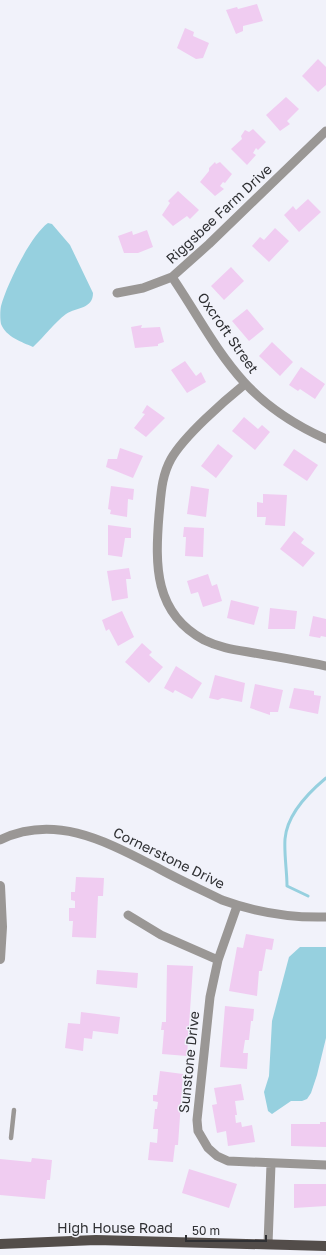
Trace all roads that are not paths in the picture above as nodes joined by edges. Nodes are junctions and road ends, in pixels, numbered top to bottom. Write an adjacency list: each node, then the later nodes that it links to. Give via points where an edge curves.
1 (326, 131): 2 (street, Riggsbee Farm Drive, via 209,244)
2 (172, 276): 3 (street, Riggsbee Farm Drive, via 143,288); 4 (street, Oxcroft Street, via 210,337)
3 (117, 293)
4 (245, 384): 5 (street, Oxcroft Street, via 278,411); 6 (street, via 178,448 165,473 157,547 157,574 160,587 179,620 204,640 226,648)
5 (326, 439)
6 (326, 666)
7 (0, 840): 9 (street, Cornerstone Drive, via 45,830 92,837)
8 (0, 886): 12 (street)
9 (237, 906): 11 (street, Cornerstone Drive, via 288,916); 13 (street, Sunstone Drive)
10 (128, 916): 13 (street, via 161,935)
11 (326, 917)
12 (0, 959)
13 (218, 960): 16 (street, Sunstone Drive, via 209,1013 198,1109 198,1131 208,1148 228,1161)
14 (14, 1110): 15 (lane)
15 (11, 1138)
16 (271, 1164): 17 (street, Sunstone Drive); 19 (street)
17 (326, 1165)
18 (0, 1244): 19 (main road, High House Road, via 96,1240)
19 (268, 1244): 20 (main road, High House Road)
20 (326, 1246)

